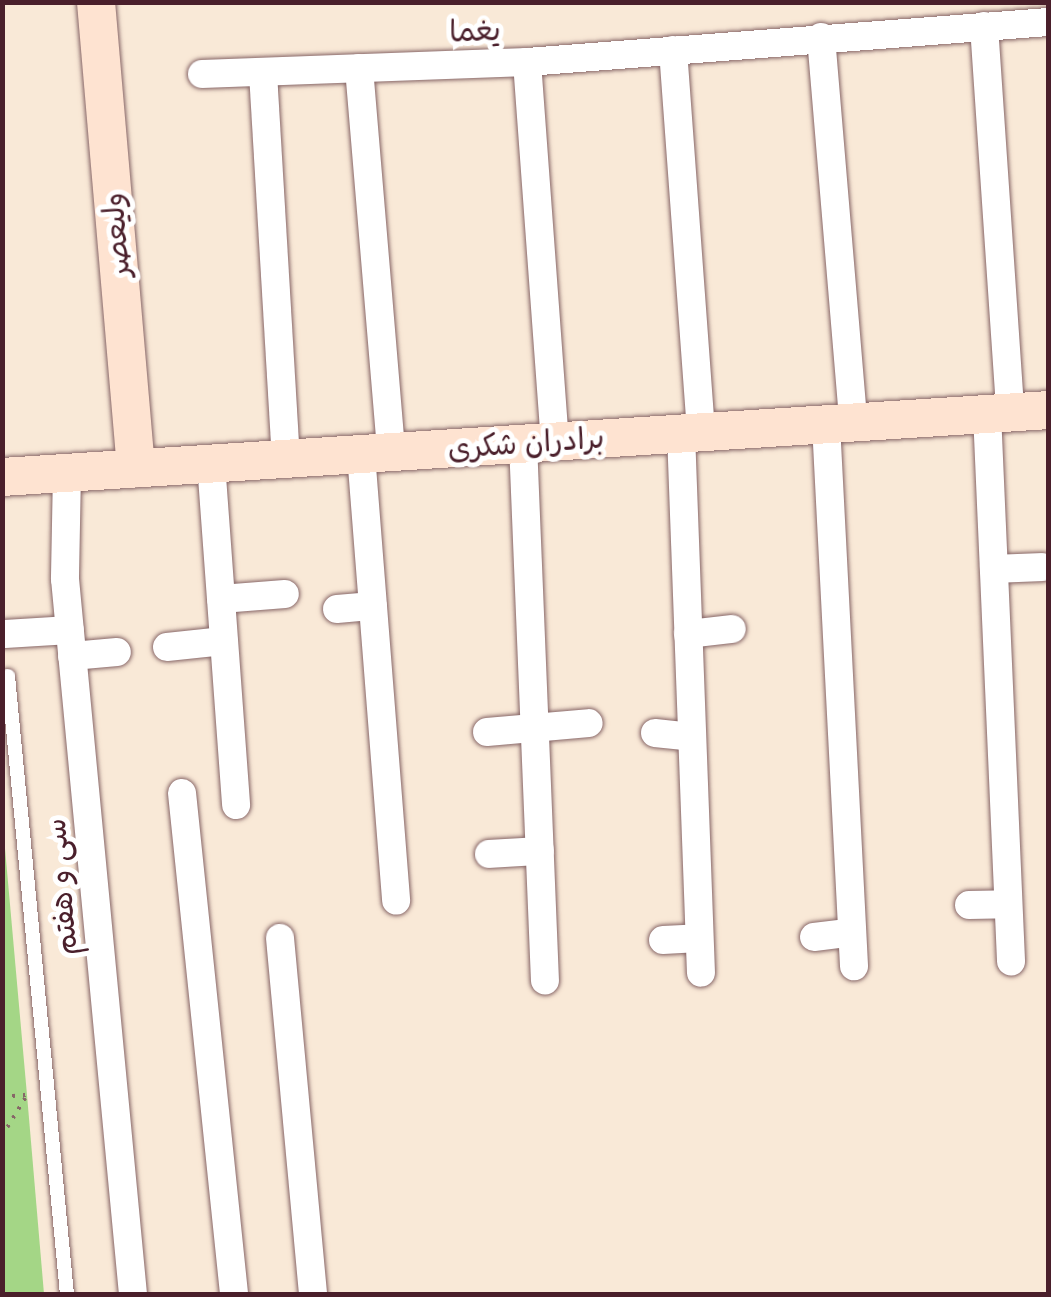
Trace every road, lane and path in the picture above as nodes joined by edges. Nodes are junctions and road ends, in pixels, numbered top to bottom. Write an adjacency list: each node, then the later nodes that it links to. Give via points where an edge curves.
1 (96, 2): 18 (street, ولیعصر)
2 (1048, 22): 3 (street, یغما)
3 (984, 26): 4 (street, یغما); 11 (street)
4 (821, 38): 5 (street, یغما); 12 (street)
5 (673, 50): 6 (street, یغما); 13 (street)
6 (527, 62): 7 (street, یغما); 14 (street)
7 (359, 68): 8 (street, یغما); 15 (street)
8 (263, 73): 9 (street, یغما); 16 (street)
9 (202, 74)
10 (1048, 410): 11 (street, برادران شکری)
11 (998, 413): 12 (street, برادران شکری); 22 (street)
12 (839, 423): 13 (street, برادران شکری); 47 (street)
13 (691, 433): 14 (street, برادران شکری); 29 (street)
14 (539, 442): 15 (street, برادران شکری); 36 (street)
15 (376, 453): 16 (street, برادران شکری); 25 (street)
16 (286, 458): 17 (street, برادران شکری)
17 (211, 464): 18 (street, برادران شکری); 24 (street)
18 (136, 468): 19 (street, برادران شکری)
19 (67, 472): 20 (street, برادران شکری); 31 (street, سی و هفتم)
20 (2, 477)
21 (1042, 567): 22 (street)
22 (994, 569): 45 (street)
23 (285, 594): 24 (street)
24 (221, 599): 30 (street)
25 (373, 606): 26 (street); 44 (street)
26 (337, 609)
27 (732, 629): 29 (street)
28 (5, 634): 31 (street)
29 (688, 634): 39 (street)
30 (224, 641): 32 (street); 41 (street)
31 (71, 643): 33 (street); 59 (street, سی و هفتم)
32 (167, 647)
33 (117, 652)
34 (8, 676): 58 (lane)
35 (589, 723): 36 (street)
36 (535, 728): 37 (street); 42 (street)
37 (487, 732)
38 (655, 733): 39 (street)
39 (692, 737): 50 (street)
40 (182, 792): 60 (street)
41 (236, 805)
42 (540, 851): 43 (street); 55 (street)
43 (489, 854)
44 (396, 901)
45 (1008, 904): 46 (street); 52 (street)
46 (969, 906)
47 (852, 932): 48 (street); 53 (street)
48 (814, 937)
49 (280, 938): 61 (street)
50 (700, 938): 51 (street); 54 (street)
51 (662, 940)
52 (1011, 961)
53 (854, 966)
54 (701, 973)
55 (545, 981)
56 (2, 1097): 57 (path, via 26,1095)
57 (2, 1136)
58 (67, 1294)
59 (133, 1294)
60 (234, 1294)
61 (312, 1294)

